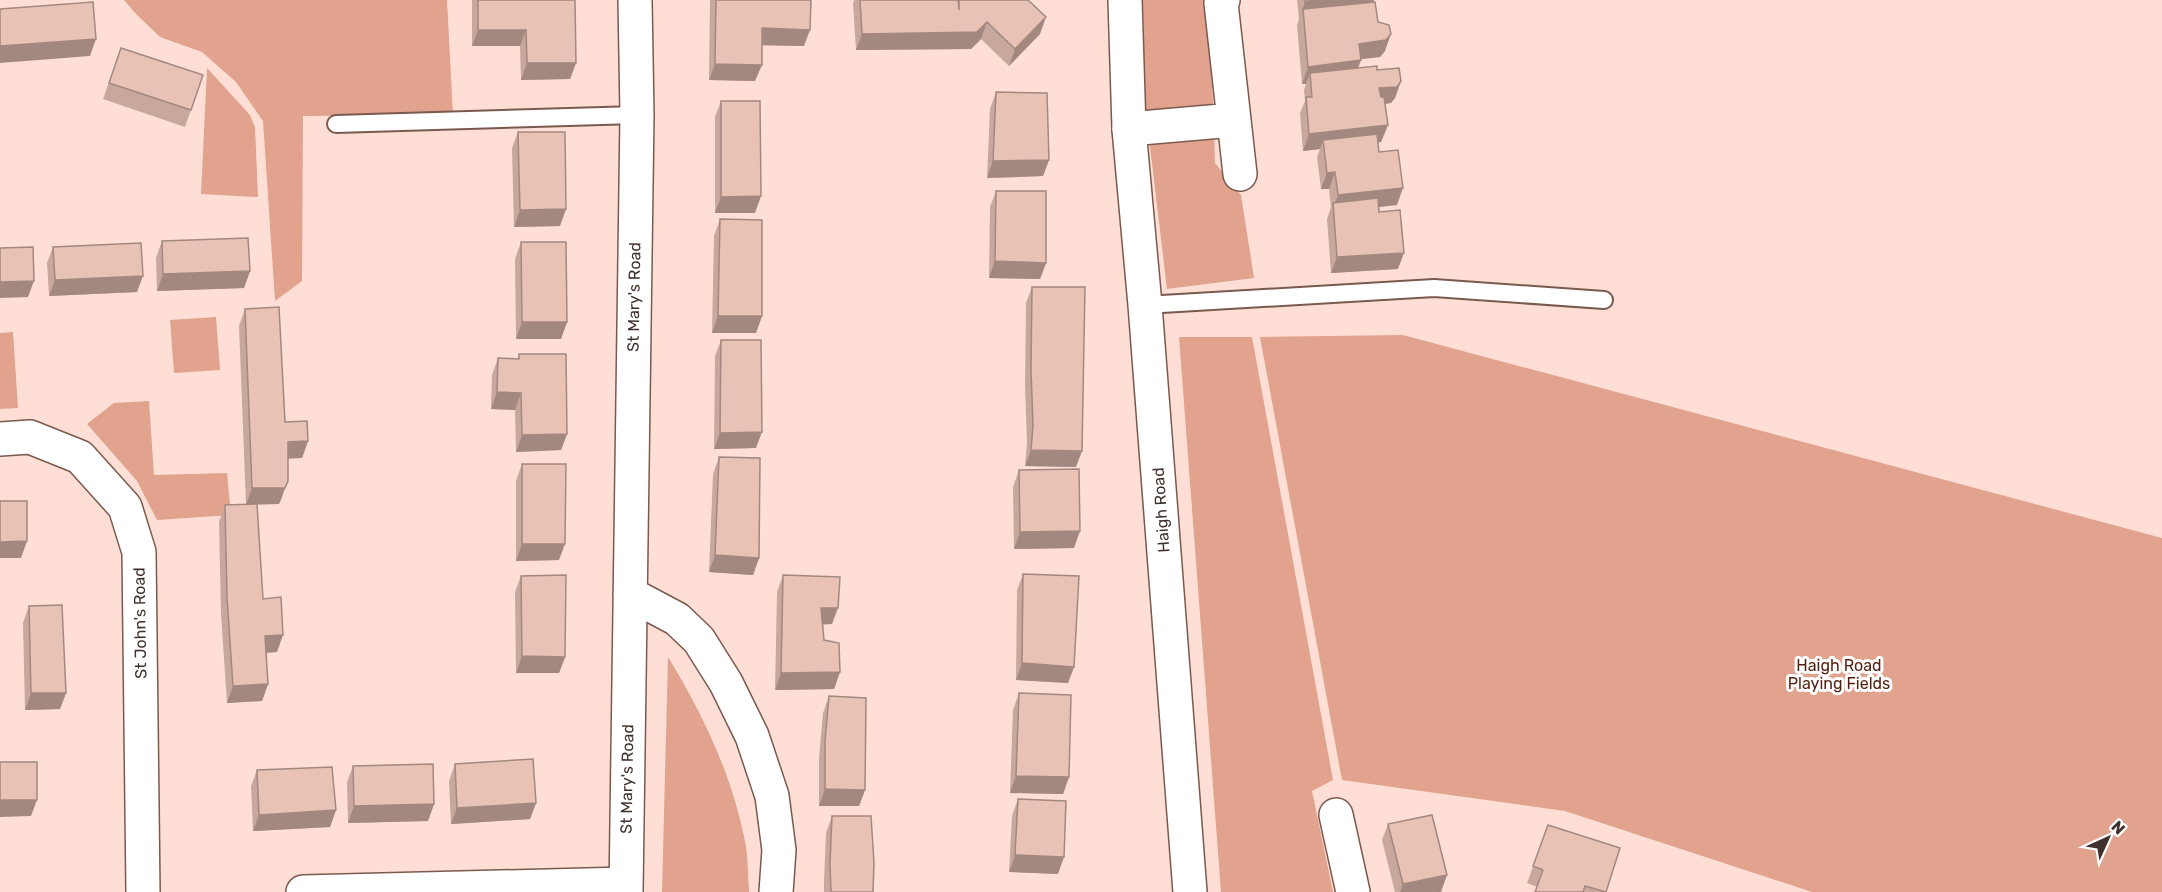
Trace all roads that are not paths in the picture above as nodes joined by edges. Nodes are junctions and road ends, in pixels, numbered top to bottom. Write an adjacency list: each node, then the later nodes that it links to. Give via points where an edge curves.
1 (636, 0): 4 (street, St Mary's Road)
2 (1125, 0): 7 (street, Haigh Road)
3 (1223, 0): 5 (street)
4 (637, 116): 6 (lane); 12 (street, St Mary's Road)
5 (1233, 120): 7 (street); 8 (street)
6 (336, 124)
7 (1130, 129): 10 (street, Haigh Road)
8 (1240, 174)
9 (1604, 300): 10 (lane, via 1434,288)
10 (1145, 305): 18 (street, Haigh Road)
11 (0, 439): 15 (street, St John's Road, via 30,437 80,457 125,507 139,552)
12 (630, 594): 14 (street, St Mary's Road); 17 (street, via 677,619 699,640 752,736 772,796 779,850)
13 (1335, 815): 19 (street)
14 (626, 888): 16 (street)
15 (143, 892)
16 (303, 892)
17 (776, 892)
18 (1190, 892)
19 (1353, 892)

